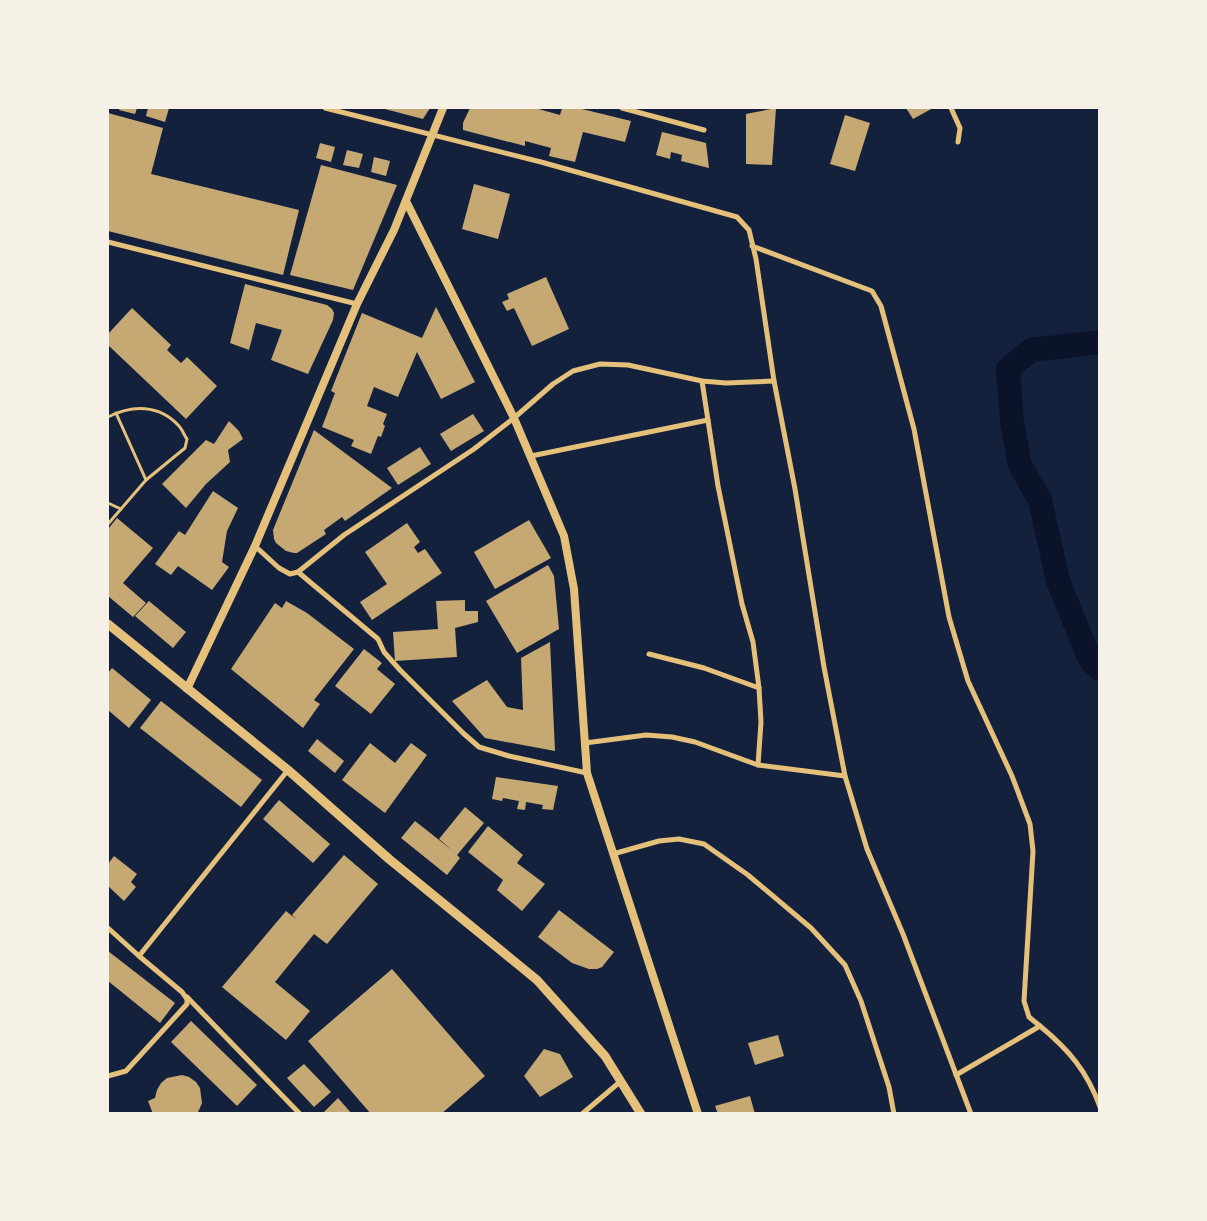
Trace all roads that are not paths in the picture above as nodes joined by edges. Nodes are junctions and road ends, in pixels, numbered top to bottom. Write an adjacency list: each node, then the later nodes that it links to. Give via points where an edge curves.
1 (325, 108): 6 (street)
2 (443, 108): 6 (street)
3 (622, 108): 5 (street)
4 (951, 108): 7 (street, via 960,128)
5 (704, 130)
6 (432, 135): 8 (street); 10 (street, via 737,217 748,230)
7 (958, 142)
8 (406, 201): 11 (street); 16 (street)
9 (108, 242): 11 (street)
10 (752, 246): 13 (street); 38 (street, via 872,291 881,306 914,429 949,617 968,682 1012,776 1030,824 1033,851 1024,1001 1029,1017)
11 (357, 304): 23 (street)
12 (702, 381): 13 (street); 16 (street, via 628,365 600,364 573,371); 17 (street)
13 (774, 381): 33 (street)
14 (116, 413): 15 (lane); 19 (lane); 19 (lane, via 148,408 180,426 187,439 185,448)
15 (108, 417)
16 (514, 418): 18 (street); 24 (street, via 344,535)
17 (708, 420): 18 (street); 27 (street, via 718,486)
18 (531, 456): 29 (street, via 564,536 574,589)
19 (146, 480): 21 (lane)
20 (108, 503): 21 (lane)
21 (120, 509): 22 (lane)
22 (108, 524)
23 (255, 546): 24 (street, via 279,568 290,574); 28 (street)
24 (298, 572): 32 (street, via 378,639 395,664 479,747)
25 (108, 624): 28 (main road)
26 (649, 654): 27 (street, via 704,668)
27 (759, 688): 30 (street)
28 (187, 689): 31 (main road)
29 (584, 743): 30 (street, via 646,735 672,737); 32 (street)
30 (758, 766): 33 (street)
31 (288, 770): 36 (street); 41 (main road, via 537,980 605,1056)
32 (588, 772): 34 (street)
33 (844, 776): 39 (street, via 867,849 904,934)
34 (614, 854): 46 (street); 47 (street, via 659,841 679,839 704,844 748,875 811,928 845,965 889,1087)
35 (108, 928): 36 (street)
36 (139, 956): 37 (street)
37 (182, 992): 40 (street, via 187,1004 126,1071); 43 (street)
38 (1040, 1026): 39 (street); 42 (street, via 1078,1063)
39 (956, 1075): 48 (street)
40 (108, 1076)
41 (621, 1080): 44 (street); 45 (main road)
42 (1100, 1107)
43 (300, 1114)
44 (582, 1114)
45 (641, 1114)
46 (698, 1114)
47 (894, 1114)
48 (970, 1114)

